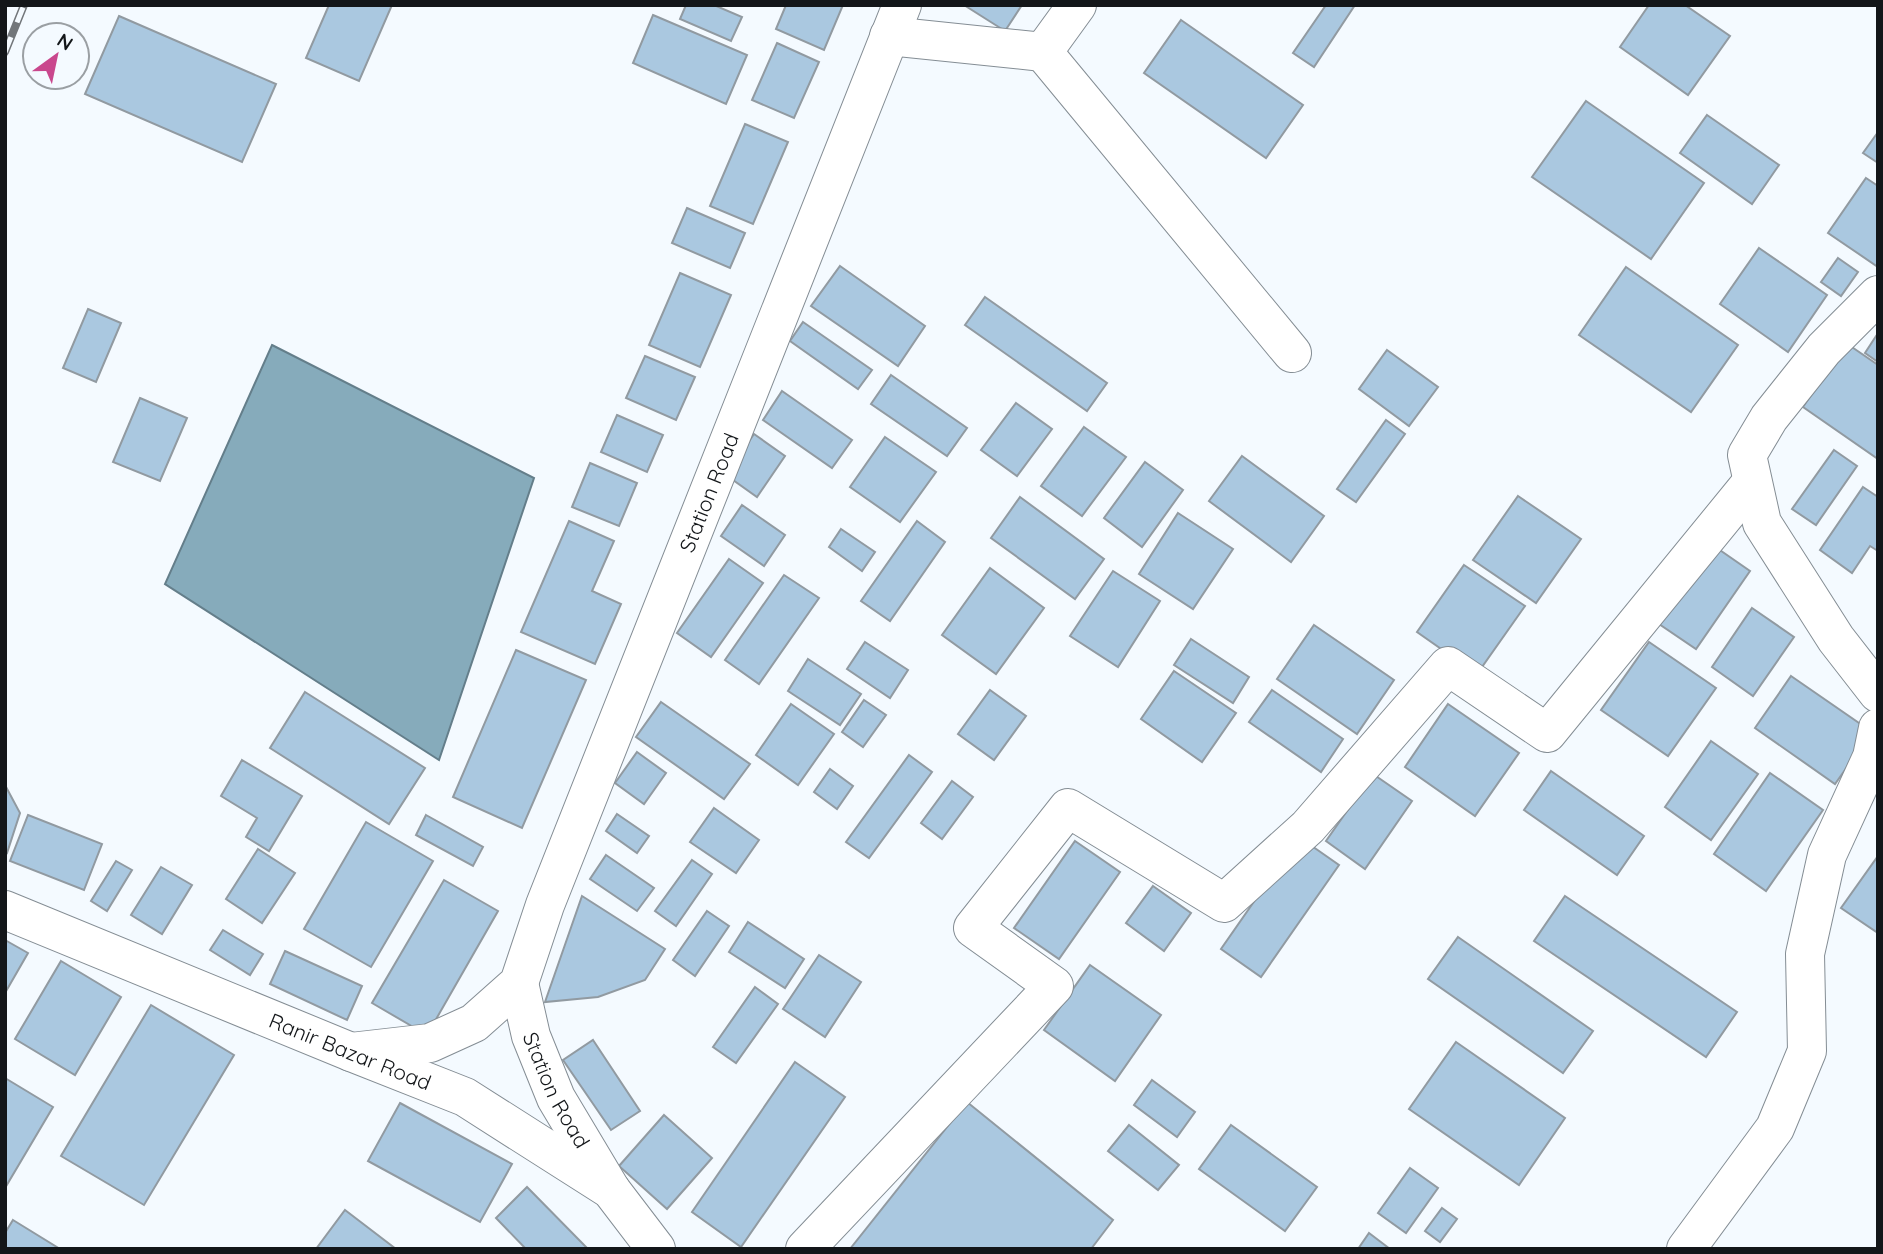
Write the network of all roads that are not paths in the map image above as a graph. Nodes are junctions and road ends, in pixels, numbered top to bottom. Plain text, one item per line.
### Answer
1 (1077, 5) edge
2 (896, 21) edge
3 (1044, 52) junction
4 (1878, 295) edge
5 (1292, 353) dead end
6 (1752, 482) junction
7 (1878, 693) edge
8 (1878, 728) edge
9 (5, 911) edge
10 (519, 983) junction
11 (351, 1052) junction
12 (611, 1190) junction
13 (656, 1249) edge
14 (805, 1249) edge
15 (1686, 1249) edge

1 - 3 street
2 - 3 street
2 - 10 street, Station Road
3 - 5 street
4 - 6 street
6 - 7 street
6 - 14 street
8 - 15 street
9 - 11 street, Ranir Bazar Road
10 - 11 street, Station Road
10 - 12 street, Station Road
11 - 12 street, Ranir Bazar Road
12 - 13 street, Ranir Bazar Road

